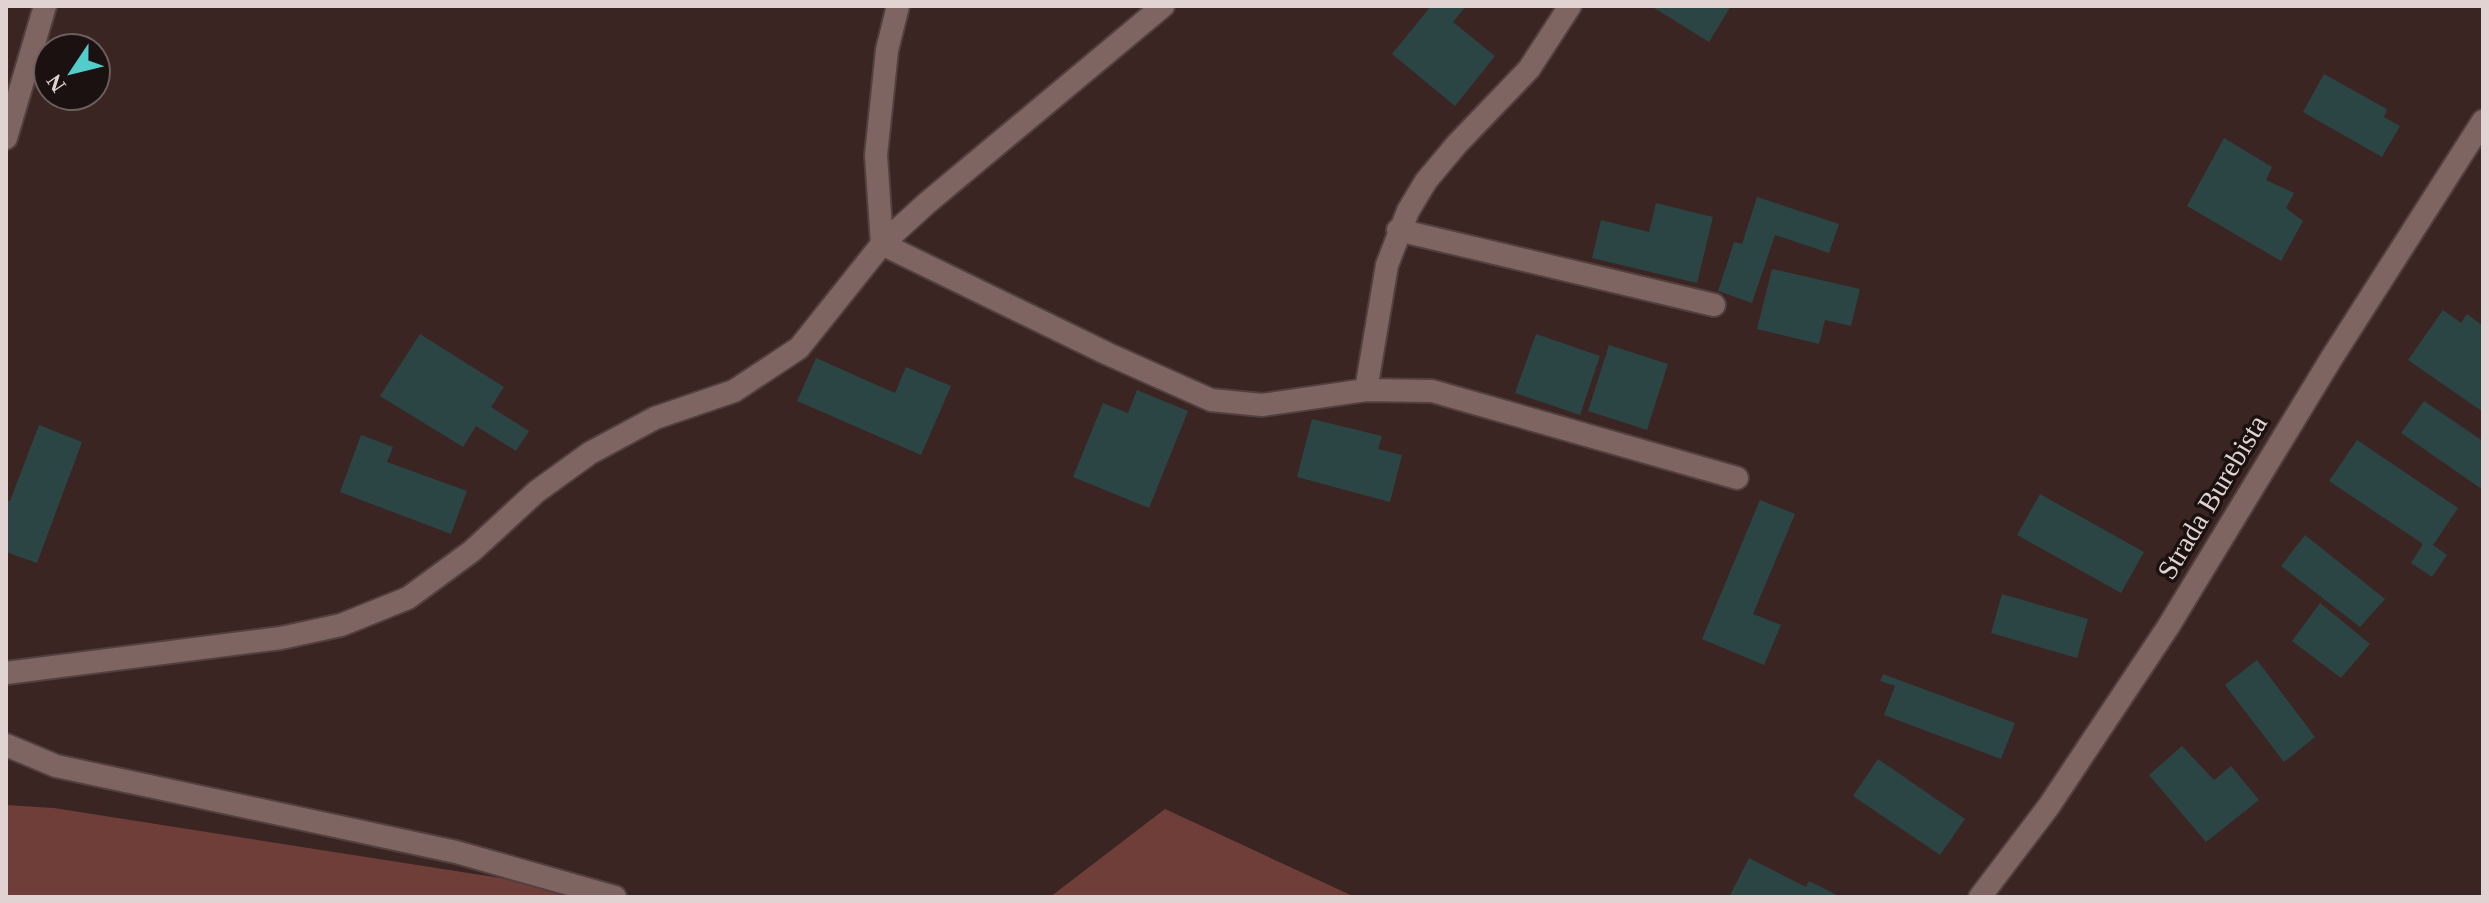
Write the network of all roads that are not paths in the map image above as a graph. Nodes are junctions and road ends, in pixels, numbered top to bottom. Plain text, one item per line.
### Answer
1 (45, 6) edge
2 (898, 6) edge
3 (1163, 6) edge
4 (1570, 6) edge
5 (2483, 121) edge
6 (6, 138) edge
7 (1398, 230) junction
8 (882, 244) junction
9 (1714, 305) dead end
10 (1366, 390) junction
11 (1737, 478) dead end
12 (6, 673) edge
13 (6, 745) edge
14 (615, 897) edge
15 (1980, 897) edge

1 - 6 street
2 - 8 street
3 - 8 street
4 - 7 street
5 - 15 street, Strada Burebista
7 - 9 street
7 - 10 street
8 - 10 street
8 - 12 street
10 - 11 street
13 - 14 street

